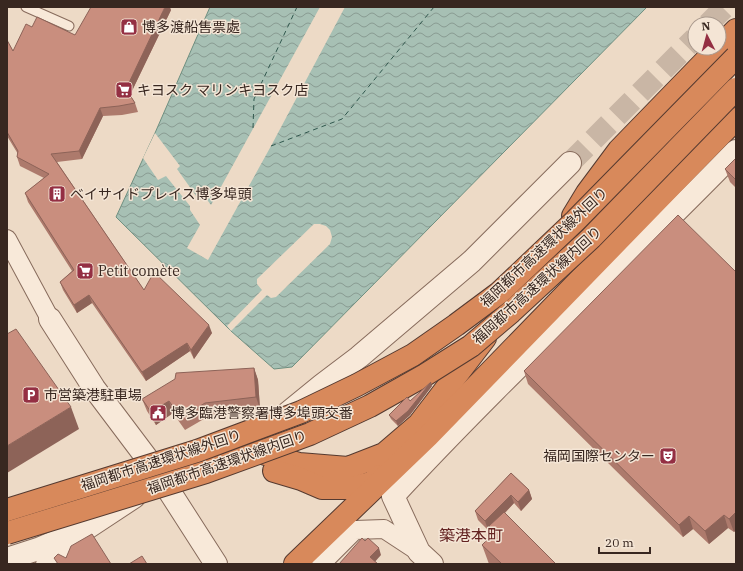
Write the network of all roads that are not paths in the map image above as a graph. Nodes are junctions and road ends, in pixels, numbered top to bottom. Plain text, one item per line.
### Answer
1 (26, 7) edge
2 (70, 26) dead end
3 (736, 30) edge
4 (727, 40) edge
5 (711, 56) edge
6 (736, 57) edge
7 (736, 89) edge
8 (736, 119) edge
9 (736, 151) edge
10 (570, 163) tunnel mouth
11 (7, 239) edge
12 (7, 264) edge
13 (50, 319) junction
14 (428, 436) junction
15 (158, 474) junction
16 (7, 510) edge
17 (7, 515) edge
18 (7, 533) edge
19 (42, 556) edge
20 (425, 558) edge
21 (7, 559) edge
22 (216, 564) edge
23 (295, 564) edge
24 (321, 564) edge

1 - 2 lane
3 - 4 highway
5 - 15 highway, bridge
6 - 16 highway, 福岡都市高速環状線外回り, bridge
7 - 18 highway, 福岡都市高速環状線内回り, bridge
8 - 14 highway
9 - 20 street
10 - 15 street
11 - 13 street
12 - 13 street
13 - 15 street
14 - 15 highway, bridge
14 - 23 highway
15 - 17 street
15 - 19 street
15 - 22 street
19 - 21 street
20 - 24 street

